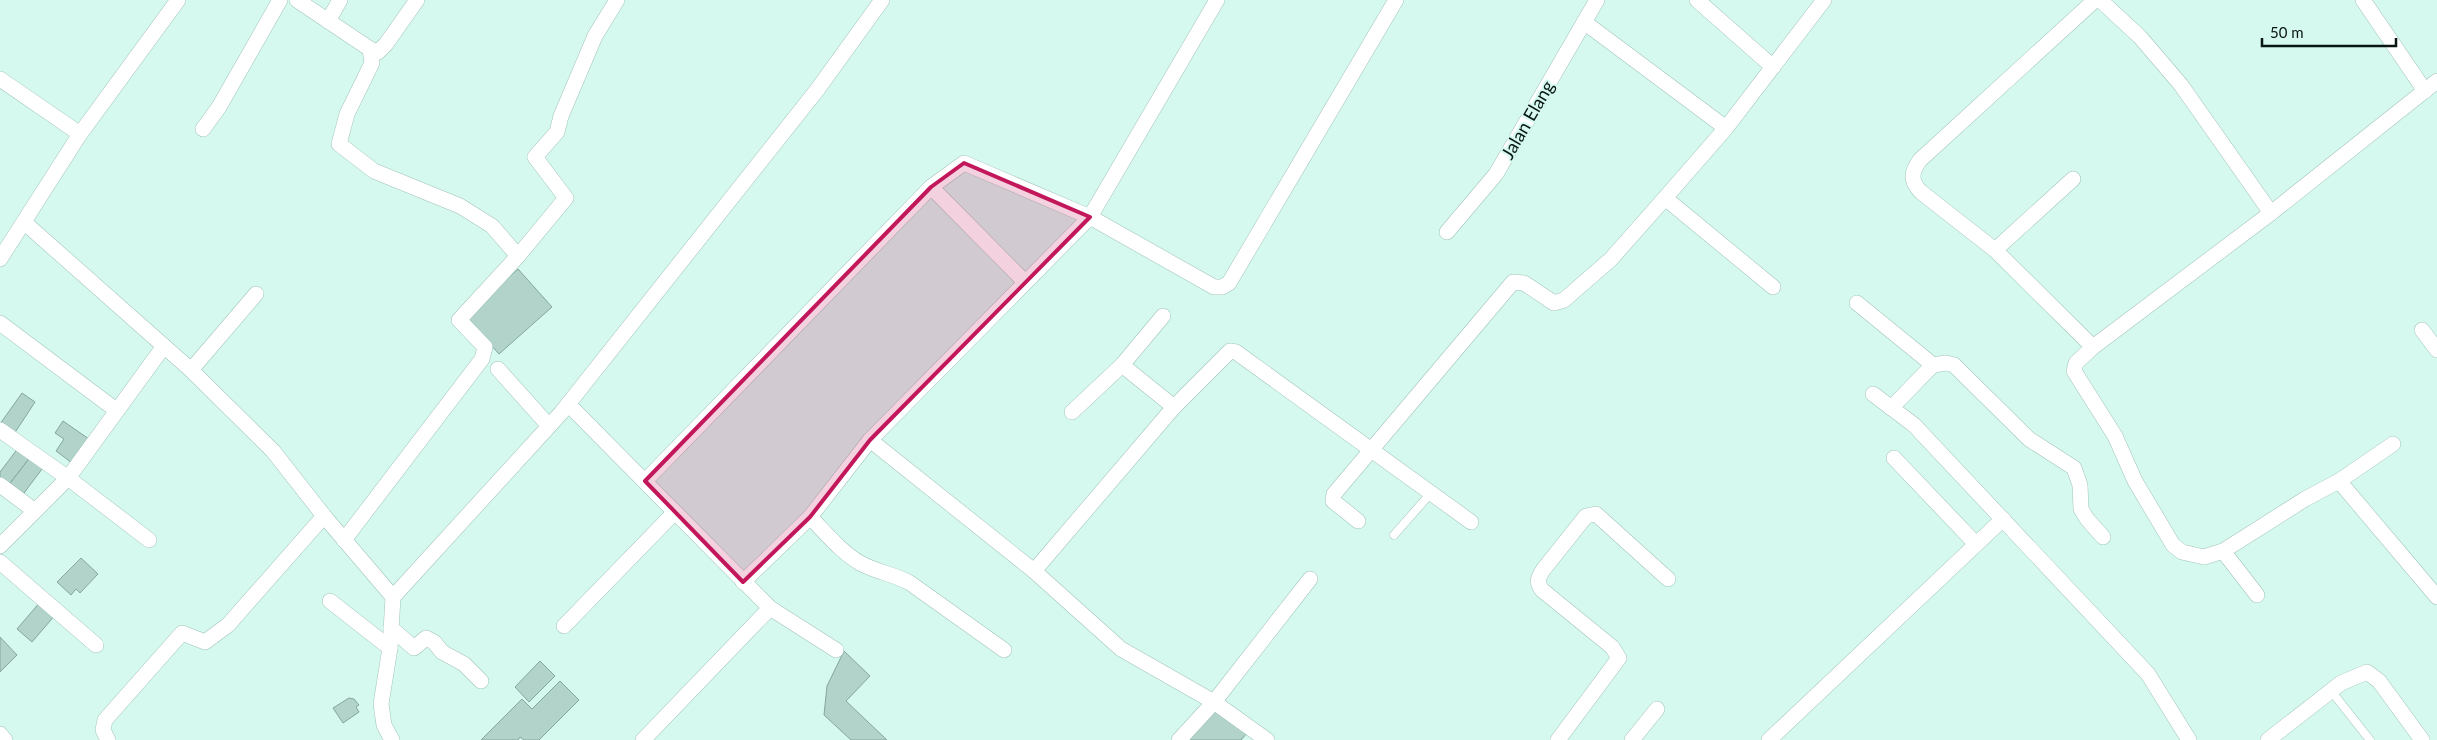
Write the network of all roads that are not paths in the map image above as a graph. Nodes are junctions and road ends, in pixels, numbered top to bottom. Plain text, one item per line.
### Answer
1 (178, 0) edge
2 (280, 0) edge
3 (297, 0) edge
4 (340, 0) edge
5 (417, 0) edge
6 (617, 0) edge
7 (882, 0) edge
8 (1218, 0) edge
9 (1396, 0) edge
10 (1598, 0) edge
11 (1697, 0) edge
12 (1824, 0) edge
13 (2094, 0) edge
14 (2100, 0) edge
15 (2363, 0) edge
16 (328, 21) junction
17 (1584, 22) junction
18 (370, 49) junction
19 (1773, 67) junction
20 (0, 79) edge
21 (2437, 81) edge
22 (2425, 91) junction
23 (1726, 128) junction
24 (203, 129) dead end
25 (80, 134) junction
26 (2073, 179) dead end
27 (931, 187) junction
28 (1665, 198) junction
29 (2271, 213) junction
30 (1090, 217) junction
31 (25, 223) junction
32 (1447, 232) dead end
33 (2, 249) edge
34 (1996, 250) junction
35 (518, 256) junction
36 (1025, 282) junction
37 (1773, 286) dead end
38 (256, 294) dead end
39 (1857, 303) dead end
40 (1163, 316) dead end
41 (0, 322) edge
42 (2422, 330) dead end
43 (164, 346) junction
44 (2093, 347) junction
45 (2437, 350) edge
46 (1122, 364) junction
47 (1933, 365) junction
48 (498, 369) dead end
49 (191, 370) junction
50 (1873, 394) dead end
51 (568, 404) junction
52 (1174, 407) junction
53 (1891, 408) junction
54 (116, 410) junction
55 (1072, 412) dead end
56 (549, 426) junction
57 (0, 430) edge
58 (870, 440) junction
59 (2393, 444) dead end
60 (1370, 450) junction
61 (1894, 458) dead end
62 (68, 478) junction
63 (644, 481) junction
64 (2339, 481) junction
65 (0, 485) edge
66 (1431, 494) junction
67 (35, 511) junction
68 (674, 513) junction
69 (324, 516) junction
70 (810, 517) junction
71 (2003, 519) junction
72 (1358, 521) dead end
73 (1470, 522) dead end
74 (1394, 535) dead end
75 (2103, 537) dead end
76 (149, 540) dead end
77 (344, 540) junction
78 (1976, 544) junction
79 (0, 546) edge
80 (2223, 551) junction
81 (0, 562) edge
82 (1034, 571) junction
83 (1310, 579) dead end
84 (1668, 579) dead end
85 (743, 582) junction
86 (2257, 595) dead end
87 (393, 597) junction
88 (2437, 597) edge
89 (330, 601) dead end
90 (770, 608) junction
91 (564, 626) dead end
92 (391, 628) junction
93 (96, 646) dead end
94 (390, 648) junction
95 (836, 650) dead end
96 (1004, 650) dead end
97 (481, 680) dead end
98 (2332, 692) junction
99 (1214, 702) junction
100 (1657, 709) dead end
101 (0, 734) edge
102 (5, 740) edge
103 (108, 740) edge
104 (392, 740) edge
105 (643, 740) edge
106 (1179, 740) edge
107 (1267, 740) edge
108 (1558, 740) edge
109 (1632, 740) edge
110 (1769, 740) edge
111 (2189, 740) edge
112 (2270, 740) edge
113 (2370, 740) edge
114 (2422, 740) edge

1 - 25 street
2 - 24 street
3 - 16 street
4 - 16 street
5 - 18 street
6 - 35 street
7 - 51 street
8 - 30 street
9 - 30 street
10 - 17 street, Jalan Elang
11 - 19 street
12 - 19 street
13 - 34 street
14 - 29 street
15 - 22 street
16 - 18 street
17 - 23 street
17 - 32 street, Jalan Elang
18 - 35 street
19 - 23 street
20 - 25 street
21 - 22 street
22 - 29 street
23 - 28 street
25 - 31 street
26 - 34 street
27 - 30 street
27 - 36 street
27 - 63 street
28 - 37 street
28 - 60 street
29 - 44 street
30 - 36 street
31 - 33 street
31 - 43 street
34 - 44 street
35 - 77 street
36 - 58 street
38 - 49 street
39 - 47 street
40 - 46 street
41 - 54 street
42 - 45 street
43 - 49 street
43 - 54 street
44 - 80 street
46 - 52 street
46 - 55 street
47 - 53 street
47 - 75 street
48 - 56 street
49 - 69 street
50 - 53 street
51 - 56 street
51 - 63 street
52 - 60 street
52 - 82 street
53 - 71 street
54 - 62 street
56 - 87 street
57 - 62 street
58 - 70 street
58 - 82 street
59 - 64 street
60 - 66 street
60 - 72 street
61 - 78 street
62 - 67 street
62 - 76 street
63 - 68 street
64 - 80 street
64 - 88 street
65 - 67 street
66 - 73 street
66 - 74 lane
67 - 79 street
68 - 85 street
68 - 91 street
69 - 77 street
69 - 103 street
70 - 85 street
70 - 96 street
71 - 78 street
71 - 111 street
77 - 87 street
78 - 110 street
80 - 86 street
81 - 93 street
82 - 99 street
83 - 99 street
84 - 108 street
85 - 90 street
87 - 92 street
89 - 94 street
90 - 95 street
90 - 105 street
92 - 94 street
92 - 97 street
94 - 104 street
98 - 112 street
98 - 113 lane
98 - 114 street
99 - 106 street
99 - 107 street
100 - 109 street
101 - 102 street

